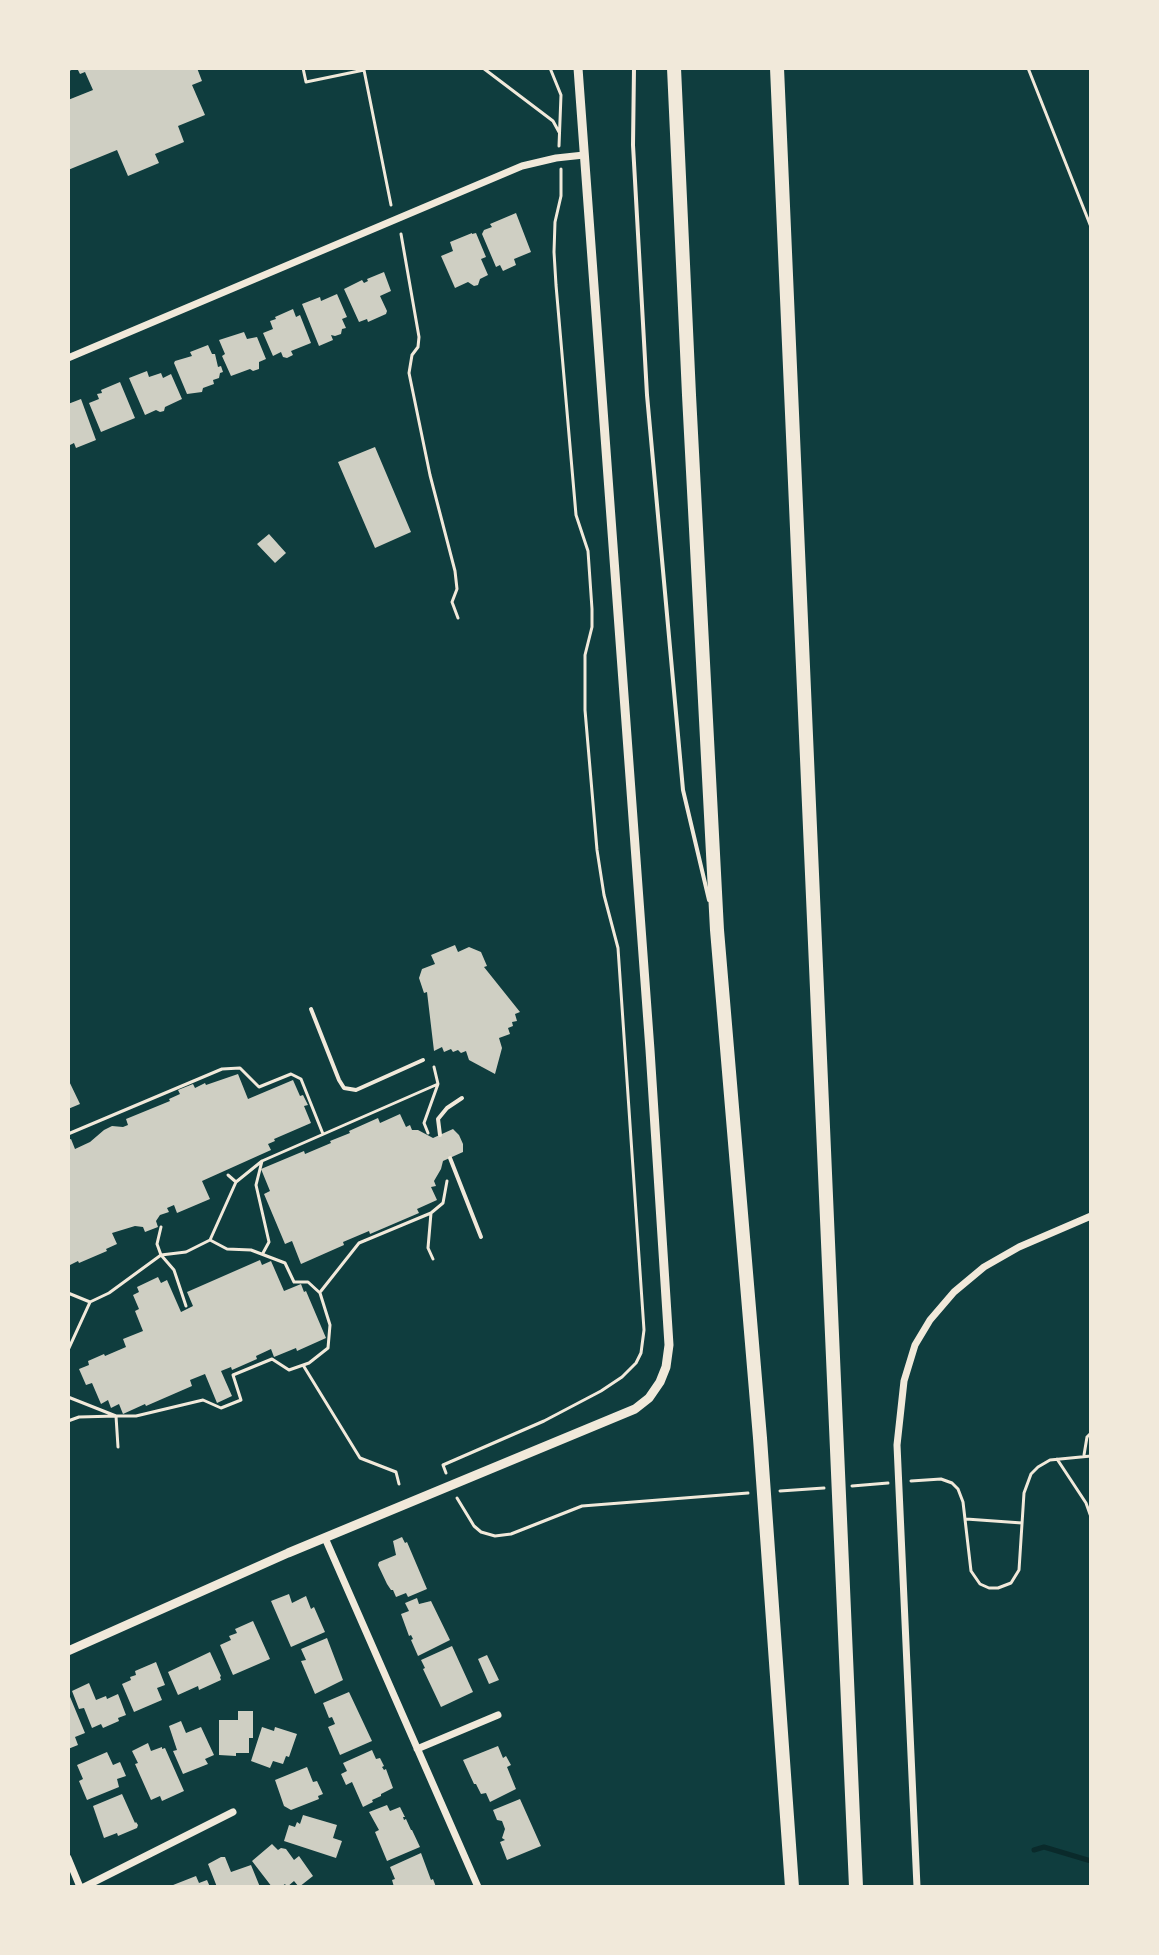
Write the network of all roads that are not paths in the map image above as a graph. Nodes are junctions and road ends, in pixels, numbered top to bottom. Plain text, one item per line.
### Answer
1 (578, 68) edge
2 (634, 68) edge
3 (674, 68) edge
4 (777, 68) edge
5 (584, 155) junction
6 (68, 358) edge
7 (717, 930) junction
8 (311, 1009) dead end
9 (423, 1060) dead end
10 (462, 1098) dead end
11 (440, 1135) dead end
12 (450, 1158) dead end
13 (1091, 1216) edge
14 (481, 1237) dead end
15 (325, 1538) junction
16 (68, 1651) edge
17 (498, 1715) dead end
18 (417, 1749) junction
19 (233, 1812) dead end
20 (68, 1858) edge
21 (82, 1887) edge
22 (478, 1887) edge
23 (792, 1887) edge
24 (856, 1887) edge
25 (917, 1887) edge

1 - 5 street
2 - 7 lane
3 - 7 highway
4 - 24 highway
5 - 6 street
5 - 15 street
7 - 23 highway
8 - 9 lane
10 - 11 lane
12 - 14 lane
13 - 25 street
15 - 16 street
15 - 18 street
17 - 18 street
18 - 22 street
19 - 21 street
20 - 21 street

